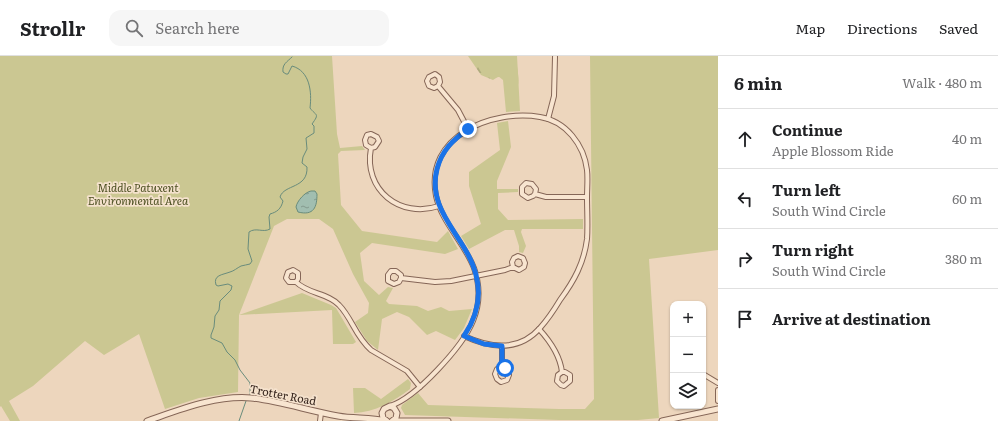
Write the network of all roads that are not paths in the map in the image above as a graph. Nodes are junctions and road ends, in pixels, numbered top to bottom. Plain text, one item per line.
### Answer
1 (555, 56) edge
2 (438, 86) dead end
3 (548, 119) junction
4 (468, 129) junction
5 (371, 148) dead end
6 (535, 194) dead end
7 (587, 197) junction
8 (439, 206) junction
9 (513, 267) dead end
10 (476, 275) junction
11 (401, 278) dead end
12 (296, 282) dead end
13 (539, 329) junction
14 (464, 336) junction
15 (502, 346) junction
16 (502, 367) dead end
17 (562, 372) dead end
18 (706, 376) edge
19 (718, 383) edge
20 (420, 387) junction
21 (718, 390) edge
22 (402, 401) junction
23 (718, 401) edge
24 (390, 406) junction
25 (718, 409) edge
26 (383, 411) junction
27 (397, 412) junction
28 (321, 413) junction
29 (159, 419) edge
30 (371, 419) junction
31 (407, 420) edge
32 (147, 421) edge
33 (320, 421) edge
34 (387, 421) edge
35 (392, 421) edge
36 (395, 421) edge
37 (448, 421) edge
38 (662, 421) edge

1 - 3 street
2 - 4 street
3 - 4 street
3 - 7 street
4 - 8 street
5 - 8 street
6 - 7 street
7 - 13 street
8 - 10 street
9 - 10 street
10 - 11 street
10 - 14 street
12 - 20 street
13 - 15 street
13 - 17 street
14 - 15 street
14 - 20 street
15 - 16 street
18 - 19 street
20 - 22 street
21 - 23 street
22 - 24 street
22 - 27 street
24 - 26 street
24 - 27 street
25 - 38 street
26 - 30 street
26 - 34 street
27 - 31 street
27 - 35 street
28 - 29 street, Trotter Road
28 - 30 street, Trotter Road
28 - 33 street
29 - 32 street, Trotter Road
30 - 34 street, Trotter Road
31 - 36 street
31 - 37 street

